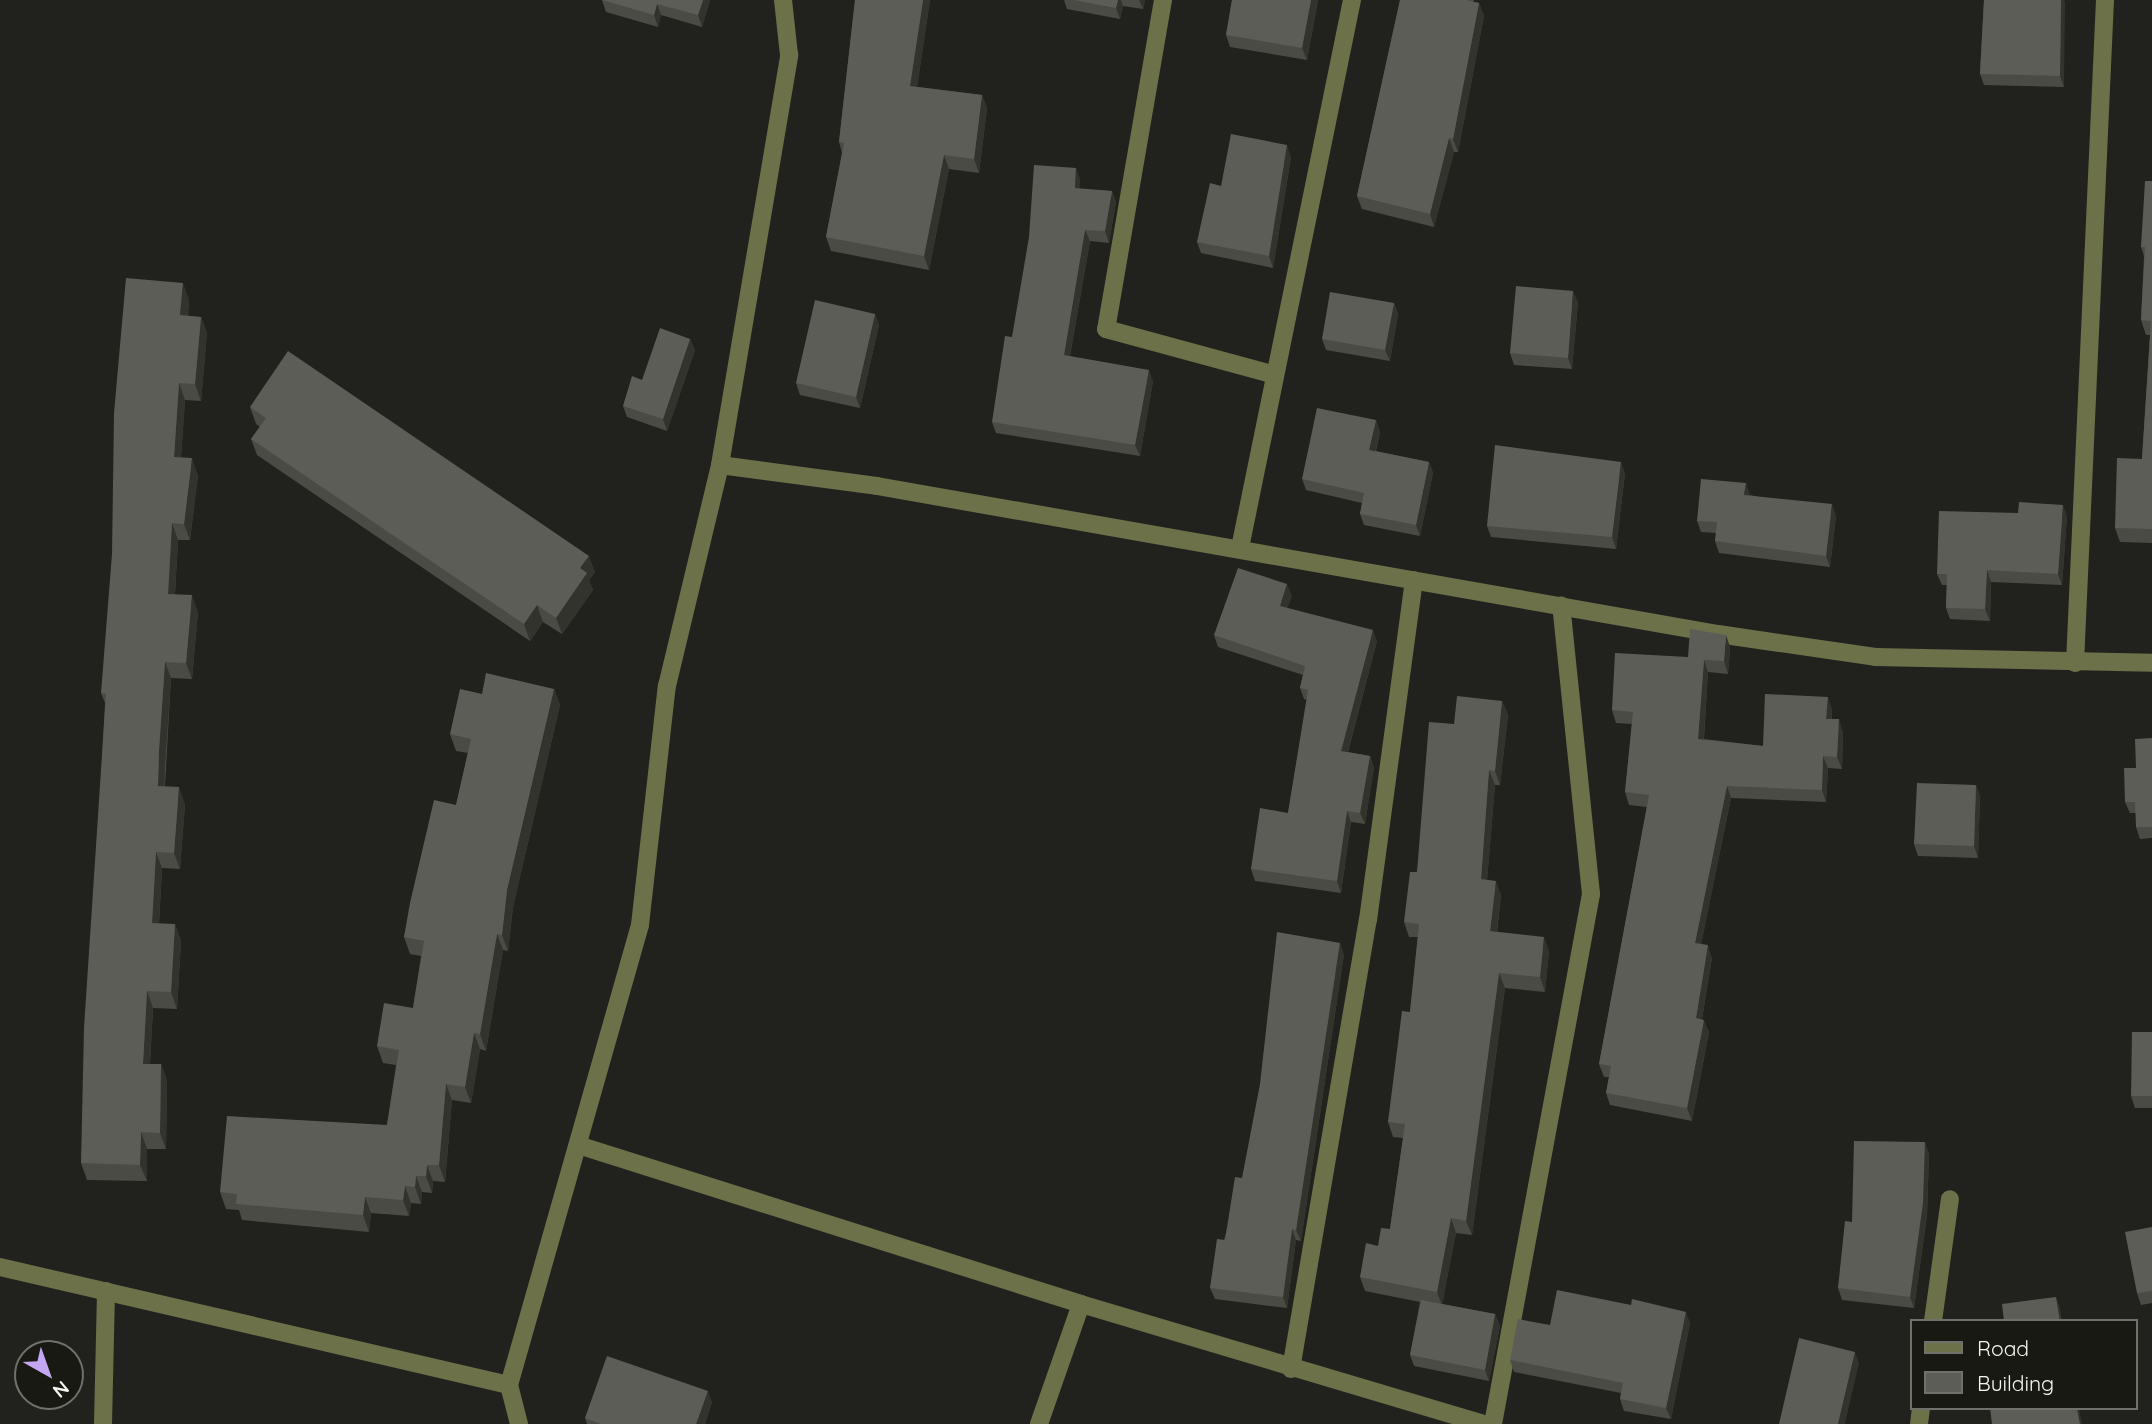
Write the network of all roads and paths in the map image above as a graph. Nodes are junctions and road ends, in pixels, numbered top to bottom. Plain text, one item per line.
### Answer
1 (783, 0) edge
2 (1163, 0) edge
3 (1352, 0) edge
4 (2105, 0) edge
5 (1275, 375) junction
6 (720, 465) junction
7 (1240, 548) junction
8 (1415, 580) junction
9 (1561, 606) junction
10 (2075, 663) junction
11 (2152, 663) edge
12 (578, 1145) junction
13 (1950, 1199) dead end
14 (0, 1267) edge
15 (106, 1291) junction
16 (1081, 1304) junction
17 (1933, 1319) edge
18 (1291, 1369) junction
19 (509, 1385) junction
20 (103, 1424) edge
21 (519, 1424) edge
22 (1039, 1424) edge
23 (1483, 1424) edge
24 (1493, 1424) edge

1 - 6 street
2 - 5 street
3 - 5 street
4 - 10 street
5 - 7 street
6 - 7 street
6 - 12 street
7 - 8 street
8 - 9 street
8 - 18 street
9 - 10 street
9 - 24 street
10 - 11 street
12 - 16 street
12 - 19 street
13 - 17 street
14 - 15 street
15 - 19 street
15 - 20 street
16 - 18 street
16 - 22 street
18 - 23 street
19 - 21 street

